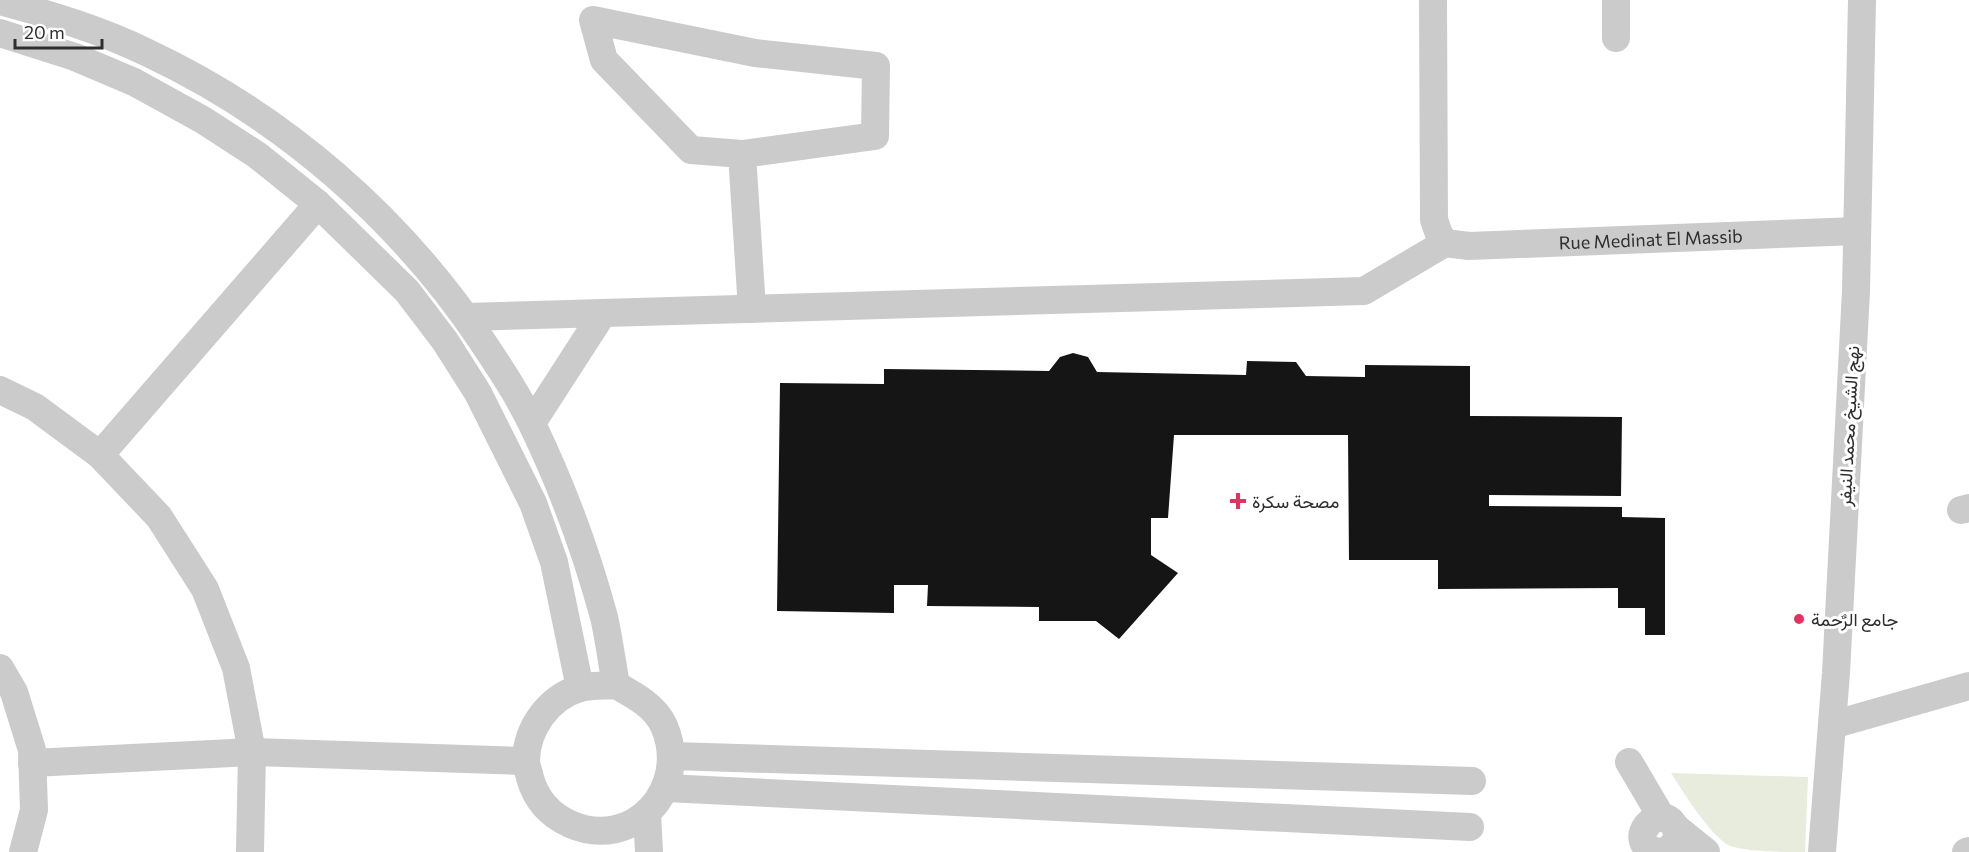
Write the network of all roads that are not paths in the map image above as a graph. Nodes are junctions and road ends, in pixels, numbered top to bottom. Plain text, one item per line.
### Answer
1 (1433, 0) edge
2 (1616, 0) edge
3 (1862, 0) edge
4 (0, 2) edge
5 (0, 33) edge
6 (1616, 38) dead end
7 (742, 154) junction
8 (318, 204) junction
9 (1857, 231) junction
10 (1445, 243) junction
11 (752, 309) junction
12 (603, 313) junction
13 (466, 317) junction
14 (0, 390) edge
15 (532, 423) junction
16 (100, 454) junction
17 (0, 668) edge
18 (616, 685) junction
19 (1969, 686) edge
20 (580, 688) junction
21 (1832, 725) junction
22 (252, 752) junction
23 (672, 756) junction
24 (526, 762) junction
25 (1629, 762) dead end
26 (32, 763) junction
27 (1472, 781) dead end
28 (666, 788) junction
29 (647, 814) junction
30 (1668, 822) junction
31 (1470, 827) dead end
32 (619, 841) edge
33 (23, 852) edge
34 (250, 852) edge
35 (649, 852) edge
36 (1660, 852) edge
37 (1706, 852) edge
38 (1822, 852) edge

1 - 10 street
2 - 6 street
3 - 9 street, نهج الشيخ محمد النيفر
4 - 13 street
5 - 8 street
7 - 7 street
7 - 11 street
8 - 16 street
8 - 20 street
9 - 10 street, Rue Medinat El Massib
9 - 21 street, نهج الشيخ محمد النيفر
10 - 11 street
11 - 12 street
12 - 13 street
12 - 15 street
13 - 15 street
14 - 16 street
15 - 18 street
16 - 22 street
17 - 26 street
18 - 20 street
18 - 23 street
19 - 21 street
20 - 24 street
21 - 38 street, نهج الشيخ محمد النيفر
22 - 24 street
22 - 26 street
22 - 34 street
23 - 27 street
23 - 28 street
24 - 32 street
25 - 30 street
26 - 33 street
28 - 29 street
28 - 31 street
29 - 32 street
29 - 35 street
30 - 36 street
30 - 37 street

